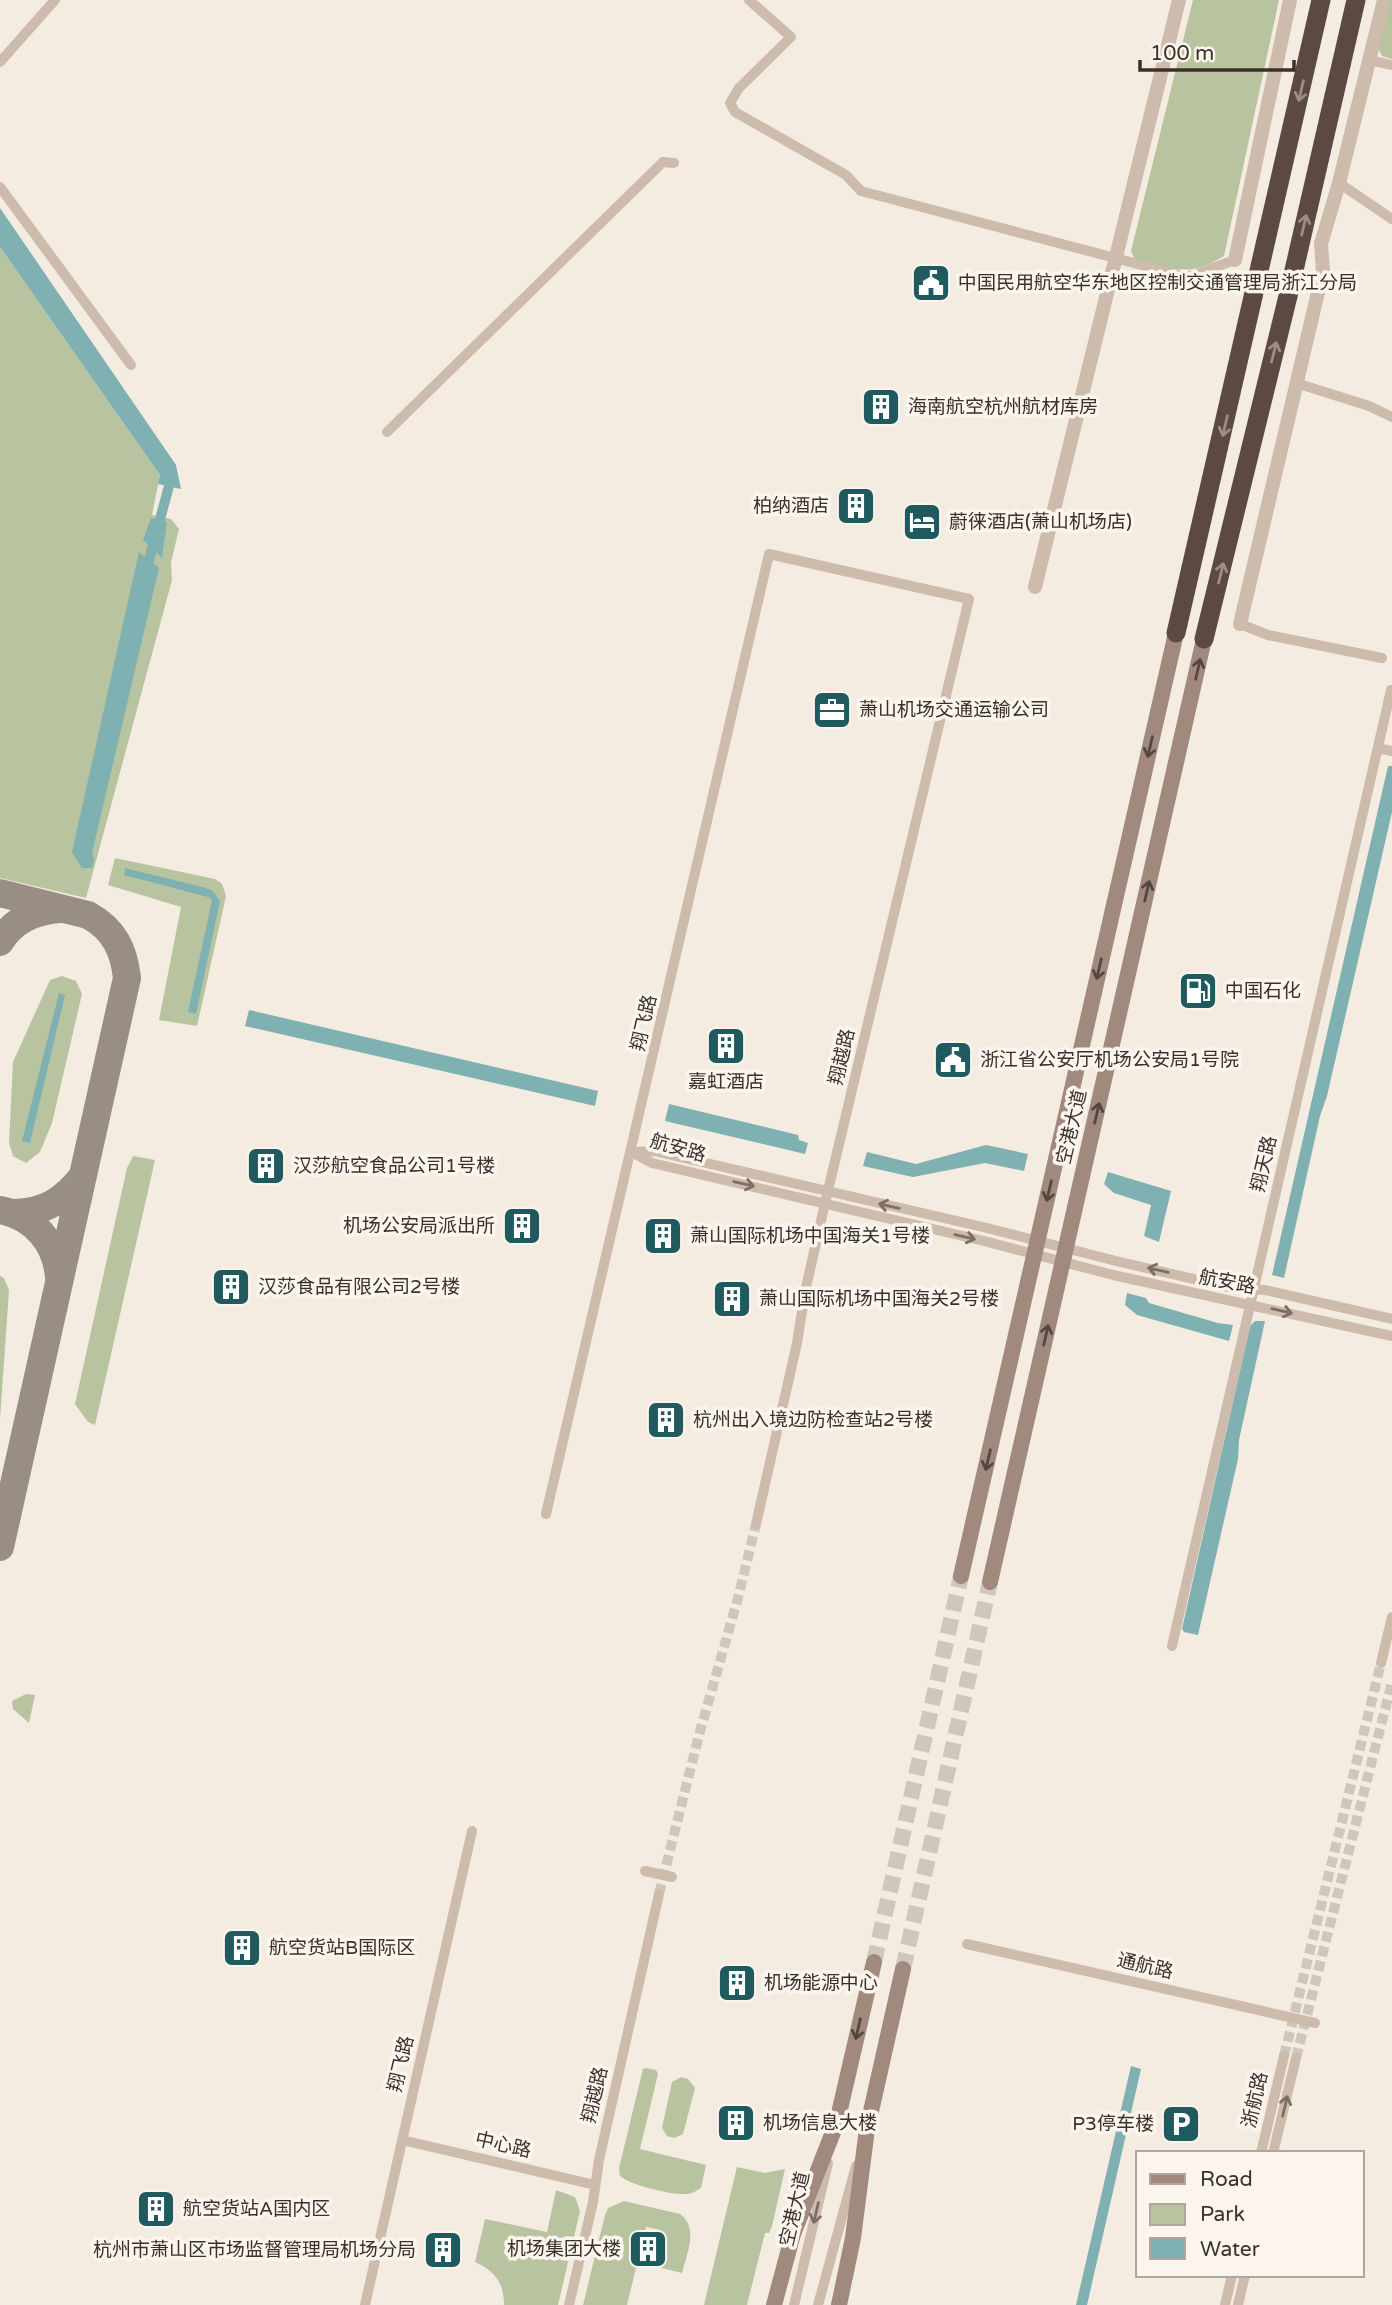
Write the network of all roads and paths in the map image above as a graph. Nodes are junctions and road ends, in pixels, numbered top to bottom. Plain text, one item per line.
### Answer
1 (55, 0) edge
2 (748, 0) edge
3 (1179, 0) edge
4 (1290, 0) edge
5 (1321, 0) edge
6 (1356, 0) edge
7 (1384, 0) edge
8 (1369, 60) junction
9 (0, 62) edge
10 (1392, 65) edge
11 (674, 163) dead end
12 (1339, 183) junction
13 (0, 187) edge
14 (1392, 219) edge
15 (1116, 258) junction
16 (1235, 260) joint
17 (131, 365) dead end
18 (1296, 383) junction
19 (1392, 417) edge
20 (387, 432) dead end
21 (1035, 587) dead end
22 (969, 599) joint
23 (1240, 624) joint
24 (1176, 633) joint
25 (1205, 639) joint
26 (1382, 658) dead end
27 (1391, 691) edge
28 (1378, 748) junction
29 (1392, 751) edge
30 (632, 1152) junction
31 (828, 1191) junction
32 (825, 1203) junction
33 (1036, 1248) junction
34 (1065, 1255) junction
35 (1254, 1289) junction
36 (1250, 1305) junction
37 (1392, 1319) edge
38 (1392, 1336) edge
39 (546, 1514) dead end
40 (756, 1524) tunnel mouth
41 (961, 1576) tunnel mouth
42 (990, 1583) tunnel mouth
43 (1392, 1617) edge
44 (1172, 1646) dead end
45 (1381, 1663) tunnel mouth
46 (472, 1831) dead end
47 (645, 1871) dead end
48 (672, 1877) dead end
49 (659, 1894) tunnel mouth
50 (967, 1944) dead end
51 (873, 1962) tunnel mouth
52 (903, 1969) tunnel mouth
53 (1315, 2022) dead end
54 (1284, 2056) tunnel mouth
55 (1296, 2058) tunnel mouth
56 (837, 2122) junction
57 (867, 2129) junction
58 (402, 2140) junction
59 (1261, 2151) edge
60 (1273, 2151) edge
61 (595, 2185) junction
62 (1232, 2277) edge
63 (1245, 2277) edge
64 (365, 2305) edge
65 (569, 2305) edge
66 (774, 2305) edge
67 (794, 2305) edge
68 (818, 2305) edge
69 (839, 2305) edge
70 (1225, 2305) edge
71 (1238, 2305) edge

1 - 9 street
2 - 15 street
3 - 15 street
4 - 16 street
5 -> 24 highway
25 -> 6 highway
7 - 8 street
8 - 10 street
8 - 12 street
11 - 20 street
12 - 14 street
12 - 18 street
13 - 17 street
15 - 16 street
15 - 21 street
18 - 19 street
18 - 23 street
22 - 30 street, 翔飞路
22 - 31 street, 翔越路
23 - 26 street
24 -> 33 main road, 空港大道
34 -> 25 main road, 空港大道
27 - 28 street, 翔天路
28 - 29 street
28 - 35 street, 翔天路
30 - 31 street, 航安路
30 -> 32 street, 航安路
30 - 39 street, 翔飞路
31 - 32 street, 翔越路
33 -> 31 street, 航安路
32 -> 33 street, 航安路
32 - 40 street, 翔越路
33 - 34 street, 航安路
33 -> 41 main road, 空港大道
35 -> 34 street, 航安路
34 - 36 street, 航安路
42 -> 34 main road, 空港大道
35 - 36 street, 翔天路
35 - 37 street, 航安路
36 -> 38 street, 航安路
36 - 44 street, 翔天路
43 - 45 street
46 - 58 street, 翔飞路
47 - 48 street
49 - 61 street, 翔越路
50 - 53 street, 通航路
51 -> 56 main road, 空港大道
52 - 57 main road
54 - 59 street, 浙航路
60 -> 55 street, 浙航路
56 - 66 main road, 空港大道
56 -> 67 street, 空港大道
57 - 68 street
57 - 69 main road
58 - 61 street, 中心路
58 - 64 street, 翔飞路
61 - 65 street, 翔越路
62 - 70 street
63 - 71 street

